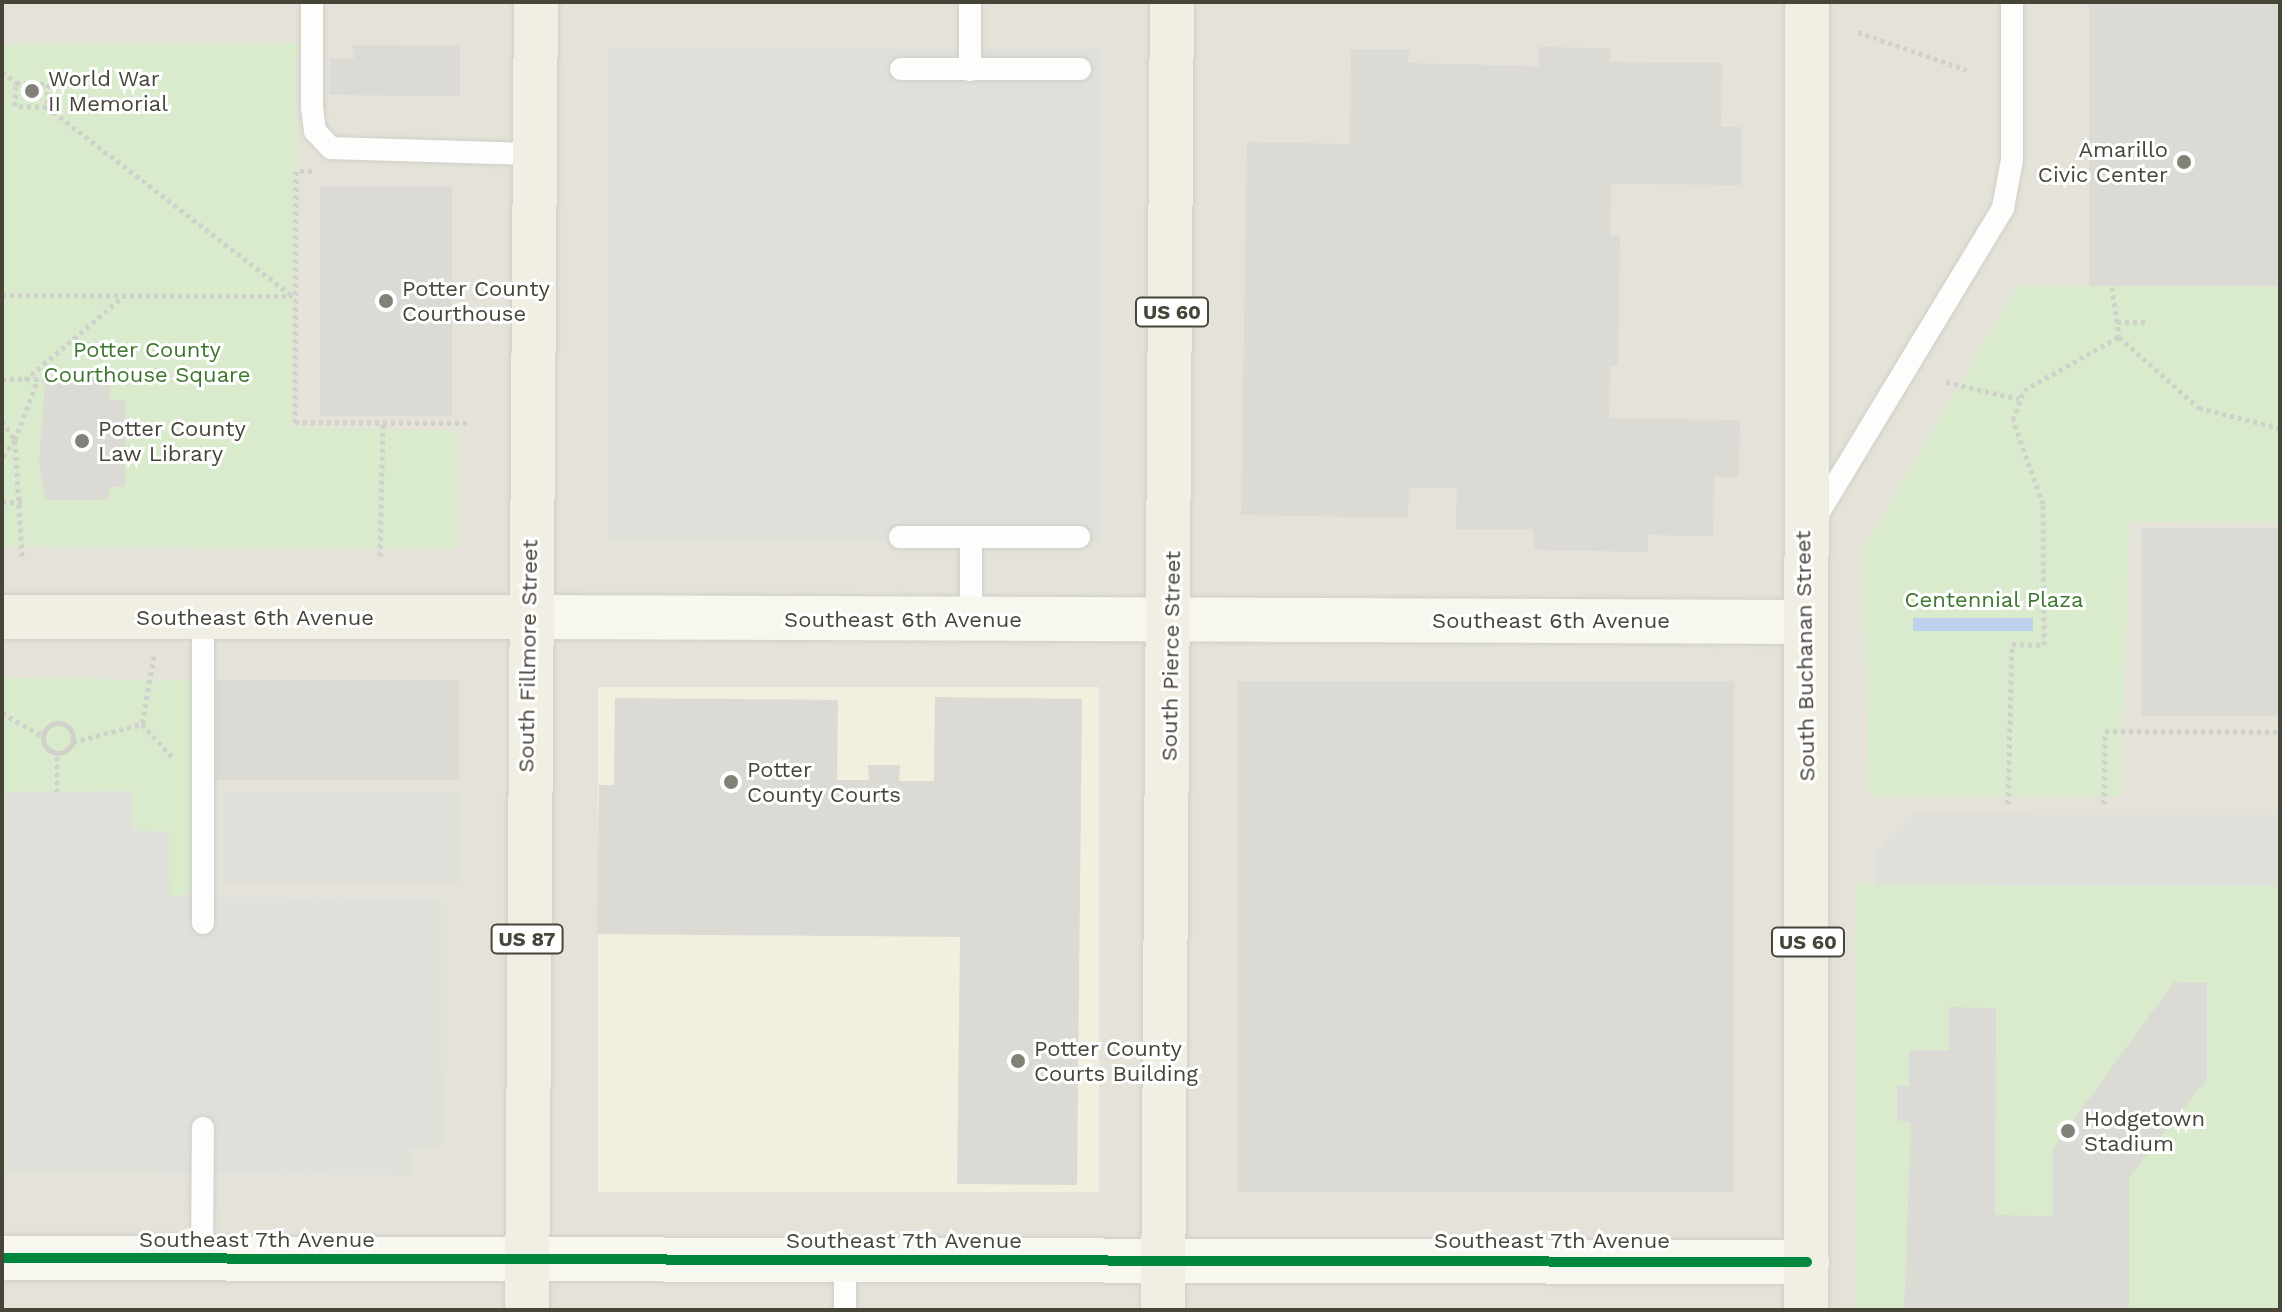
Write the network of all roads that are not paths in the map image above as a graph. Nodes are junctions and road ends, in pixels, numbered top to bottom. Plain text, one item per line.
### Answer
1 (312, 2) edge
2 (536, 2) edge
3 (970, 2) edge
4 (1172, 2) edge
5 (1807, 2) edge
6 (2012, 2) edge
7 (901, 69) dead end
8 (1080, 69) dead end
9 (970, 70) junction
10 (537, 154) junction
11 (1803, 536) junction
12 (900, 537) dead end
13 (971, 537) junction
14 (1079, 537) dead end
15 (2, 617) edge
16 (527, 617) junction
17 (183, 619) junction
18 (971, 621) junction
19 (1172, 621) junction
20 (1804, 622) junction
21 (203, 923) dead end
22 (203, 1128) dead end
23 (2, 1258) edge
24 (202, 1259) junction
25 (1163, 1260) junction
26 (528, 1261) junction
27 (845, 1262) junction
28 (1807, 1262) junction
29 (527, 1310) edge
30 (845, 1310) edge
31 (1163, 1310) edge
32 (1806, 1310) edge

1 - 10 lane
2 - 10 main road, South Fillmore Street / US 87
3 - 9 lane
4 - 19 main road, South Pierce Street / US 60
5 - 11 main road, South Buchanan Street / US 60
6 - 11 lane
7 - 9 lane
8 - 9 lane
10 - 16 main road, South Fillmore Street / US 87
11 - 20 main road, South Buchanan Street / US 60
12 - 13 lane
13 - 14 lane
13 - 18 lane
15 - 17 main road, Southeast 6th Avenue
16 - 17 main road, Southeast 6th Avenue
16 - 18 street, Southeast 6th Avenue
16 - 26 main road, South Fillmore Street / US 87
17 - 21 lane
18 - 19 street, Southeast 6th Avenue
19 - 20 street, Southeast 6th Avenue
19 - 25 main road, South Pierce Street / US 60
20 - 28 main road, South Buchanan Street / US 60
22 - 24 lane
23 - 24 street, Southeast 7th Avenue
24 - 26 street, Southeast 7th Avenue
25 - 27 street, Southeast 7th Avenue
25 - 28 street, Southeast 7th Avenue
25 - 31 main road, South Pierce Street / US 60
26 - 27 street, Southeast 7th Avenue
26 - 29 main road, South Fillmore Street / US 87
27 - 30 lane
28 - 32 main road, South Buchanan Street / US 60

